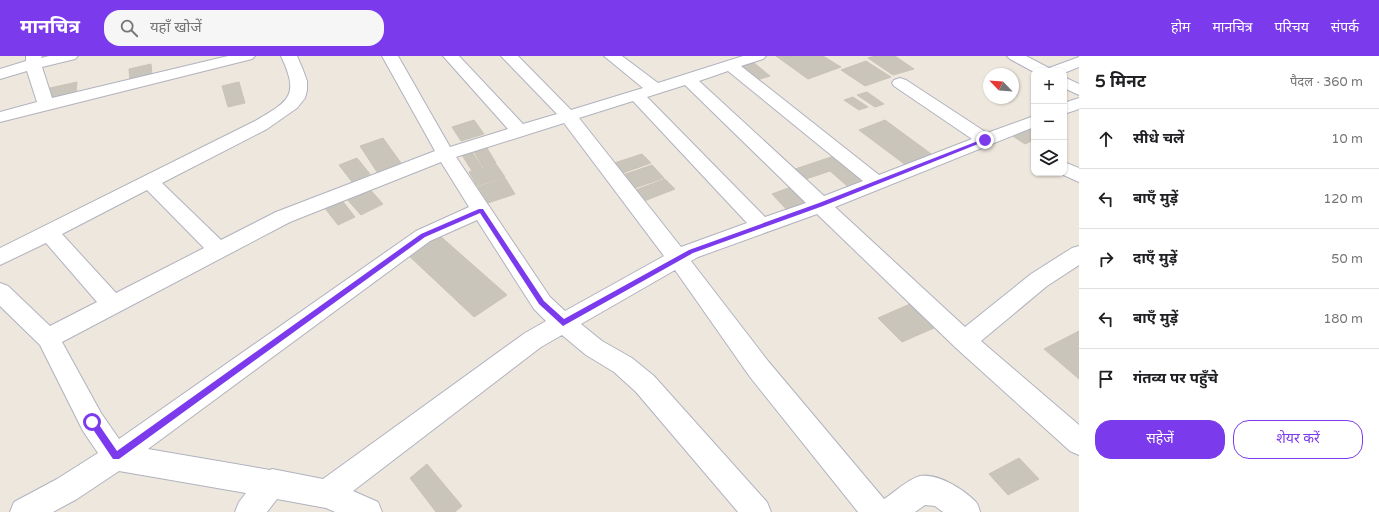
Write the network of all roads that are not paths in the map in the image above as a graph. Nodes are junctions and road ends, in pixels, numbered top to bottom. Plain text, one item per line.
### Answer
1 (70, 56) edge
2 (174, 56) edge
3 (247, 56) edge
4 (289, 56) edge
5 (390, 56) edge
6 (451, 56) edge
7 (509, 56) edge
8 (612, 56) edge
9 (1016, 56) edge
10 (744, 59) edge
11 (33, 60) edge
12 (215, 60) edge
13 (1079, 62) edge
14 (1038, 68) edge
15 (1063, 68) edge
16 (181, 72) junction
17 (0, 74) edge
18 (688, 79) junction
19 (900, 83) dead end
20 (1067, 84) edge
21 (655, 89) junction
22 (1079, 90) edge
23 (636, 96) junction
24 (1079, 103) edge
25 (46, 104) junction
26 (1067, 108) edge
27 (568, 116) junction
28 (0, 117) edge
29 (1031, 122) edge
30 (519, 131) junction
31 (985, 140) junction
32 (445, 154) junction
33 (1067, 170) edge
34 (1079, 176) edge
35 (149, 181) junction
36 (877, 183) junction
37 (821, 205) junction
38 (481, 210) junction
39 (762, 226) junction
40 (48, 232) junction
41 (220, 250) junction
42 (1079, 254) edge
43 (0, 257) edge
44 (678, 258) junction
45 (0, 292) edge
46 (113, 305) junction
47 (563, 323) junction
48 (48, 338) junction
49 (964, 341) junction
50 (1079, 442) edge
51 (116, 457) junction
52 (272, 483) junction
53 (328, 494) junction
54 (24, 512) edge
55 (249, 512) edge
56 (368, 512) edge
57 (756, 512) edge
58 (876, 512) edge
59 (891, 512) edge
60 (966, 512) edge

1 - 11 street
2 - 16 street
3 - 12 street
4 - 35 street
5 - 32 street
6 - 30 street
7 - 27 street
8 - 21 street
9 - 14 street
10 - 18 street
10 - 36 street
11 - 17 street
11 - 25 street
12 - 16 street
13 - 15 street
16 - 25 street
18 - 21 street
18 - 37 street
19 - 31 street
20 - 22 street
21 - 23 street
23 - 27 street
23 - 39 street
24 - 26 street
25 - 28 street
27 - 30 street
27 - 44 street
29 - 31 street
30 - 32 street
31 - 36 street
32 - 38 street
32 - 41 street
33 - 34 street
35 - 40 street
35 - 41 street
36 - 37 street
37 - 39 street
37 - 49 street
38 - 47 street
38 - 51 street
39 - 44 street
40 - 43 street
40 - 46 street
41 - 46 street
42 - 49 street
44 - 47 street
44 - 58 street
45 - 48 street
46 - 48 street
47 - 53 street
47 - 57 street
48 - 51 street
49 - 50 street
51 - 52 street
51 - 54 street
52 - 53 street
52 - 55 street
53 - 56 street
59 - 60 street

